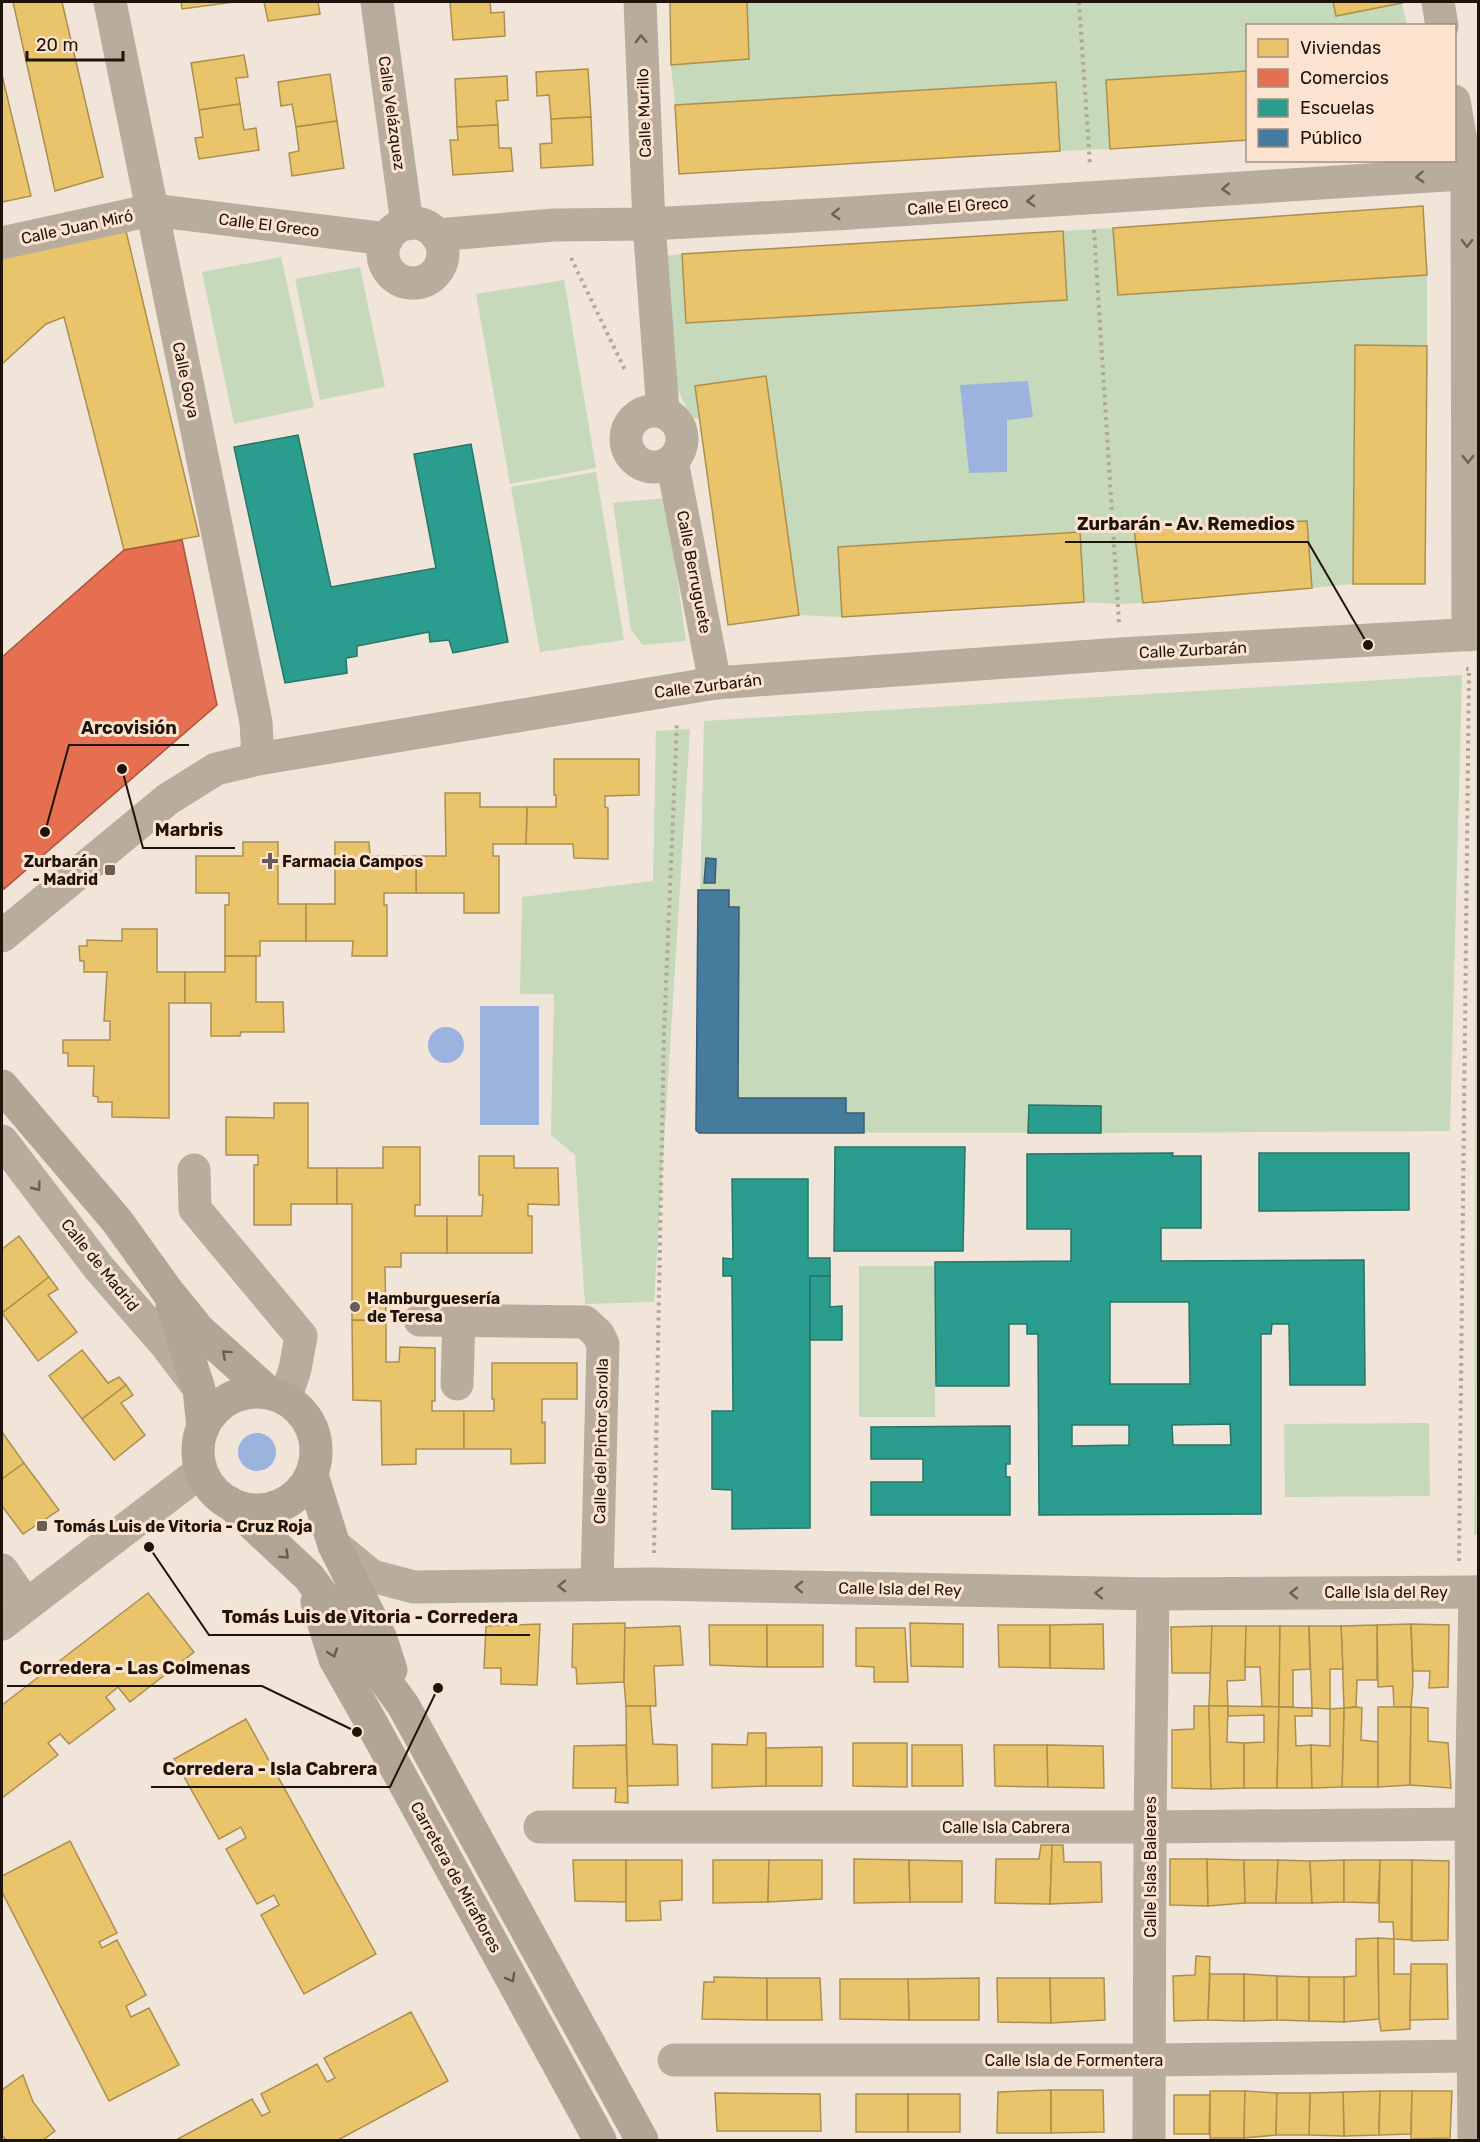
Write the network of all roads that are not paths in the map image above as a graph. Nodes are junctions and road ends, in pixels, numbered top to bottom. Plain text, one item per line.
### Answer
1 (110, 2) edge
2 (377, 2) edge
3 (640, 2) edge
4 (1438, 2) edge
5 (1442, 24) edge
6 (1456, 105) edge
7 (1473, 173) edge
8 (152, 210) junction
9 (649, 224) junction
10 (410, 232) junction
11 (2, 243) edge
12 (654, 412) junction
13 (672, 461) junction
14 (1473, 634) edge
15 (715, 683) junction
16 (258, 759) junction
17 (2, 936) edge
18 (4, 1088) edge
19 (2, 1141) edge
20 (194, 1170) dead end
21 (168, 1292) junction
22 (420, 1320) dead end
23 (459, 1320) junction
24 (457, 1384) dead end
25 (199, 1389) junction
26 (277, 1396) junction
27 (203, 1428) junction
28 (201, 1472) junction
29 (312, 1475) junction
30 (230, 1503) junction
31 (334, 1545) junction
32 (2, 1570) edge
33 (309, 1577) junction
34 (597, 1585) junction
35 (1471, 1592) edge
36 (1153, 1594) junction
37 (14, 1614) edge
38 (403, 1705) junction
39 (1471, 1824) junction
40 (540, 1827) dead end
41 (1150, 1827) junction
42 (1473, 2056) junction
43 (674, 2060) dead end
44 (1150, 2060) junction
45 (600, 2140) edge
46 (642, 2140) edge
47 (1149, 2140) edge
48 (1474, 2140) edge

1 - 8 street, Calle Goya
2 - 10 street, Calle Velázquez
9 -> 3 street, Calle Murillo
4 - 5 street
6 - 7 street
7 -> 9 street, Calle El Greco
7 -> 14 street
8 - 10 street, Calle El Greco
8 - 11 street, Calle Juan Miró
8 - 16 street, Calle Goya
9 - 10 street, Calle El Greco
9 - 12 street
12 - 13 street
12 - 13 street
13 - 15 street, Calle Berruguete
14 - 15 street, Calle Zurbarán
15 - 16 street, Calle Zurbarán
16 - 17 street, Calle Zurbarán
18 - 21 main road
19 -> 25 street, Calle de Madrid
20 - 26 street
21 - 25 main road
26 -> 21 main road
22 - 23 street, Calle del Pintor Sorolla
23 - 24 street
23 - 34 street, Calle del Pintor Sorolla
25 - 27 main road
26 - 27 main road
26 - 29 main road
27 - 28 main road
28 - 30 main road
28 - 37 street
29 - 30 main road
29 - 31 main road, Carretera de Miraflores
30 -> 33 main road, Carretera de Miraflores
34 -> 31 street, Calle Isla del Rey
31 - 38 main road, Carretera de Miraflores
32 - 37 street
33 - 38 main road, Carretera de Miraflores
33 -> 45 main road, Carretera de Miraflores
36 -> 34 street, Calle Isla del Rey
35 -> 36 street, Calle Isla del Rey
35 - 39 street
36 - 41 street, Calle Islas Baleares
38 - 46 main road, Carretera de Miraflores
39 - 41 street, Calle Isla Cabrera
39 - 42 street
40 - 41 street, Calle Isla Cabrera
41 - 44 street, Calle Islas Baleares
42 - 44 street, Calle Isla de Formentera
42 - 48 street
43 - 44 street, Calle Isla de Formentera
44 - 47 street, Calle Islas Baleares

